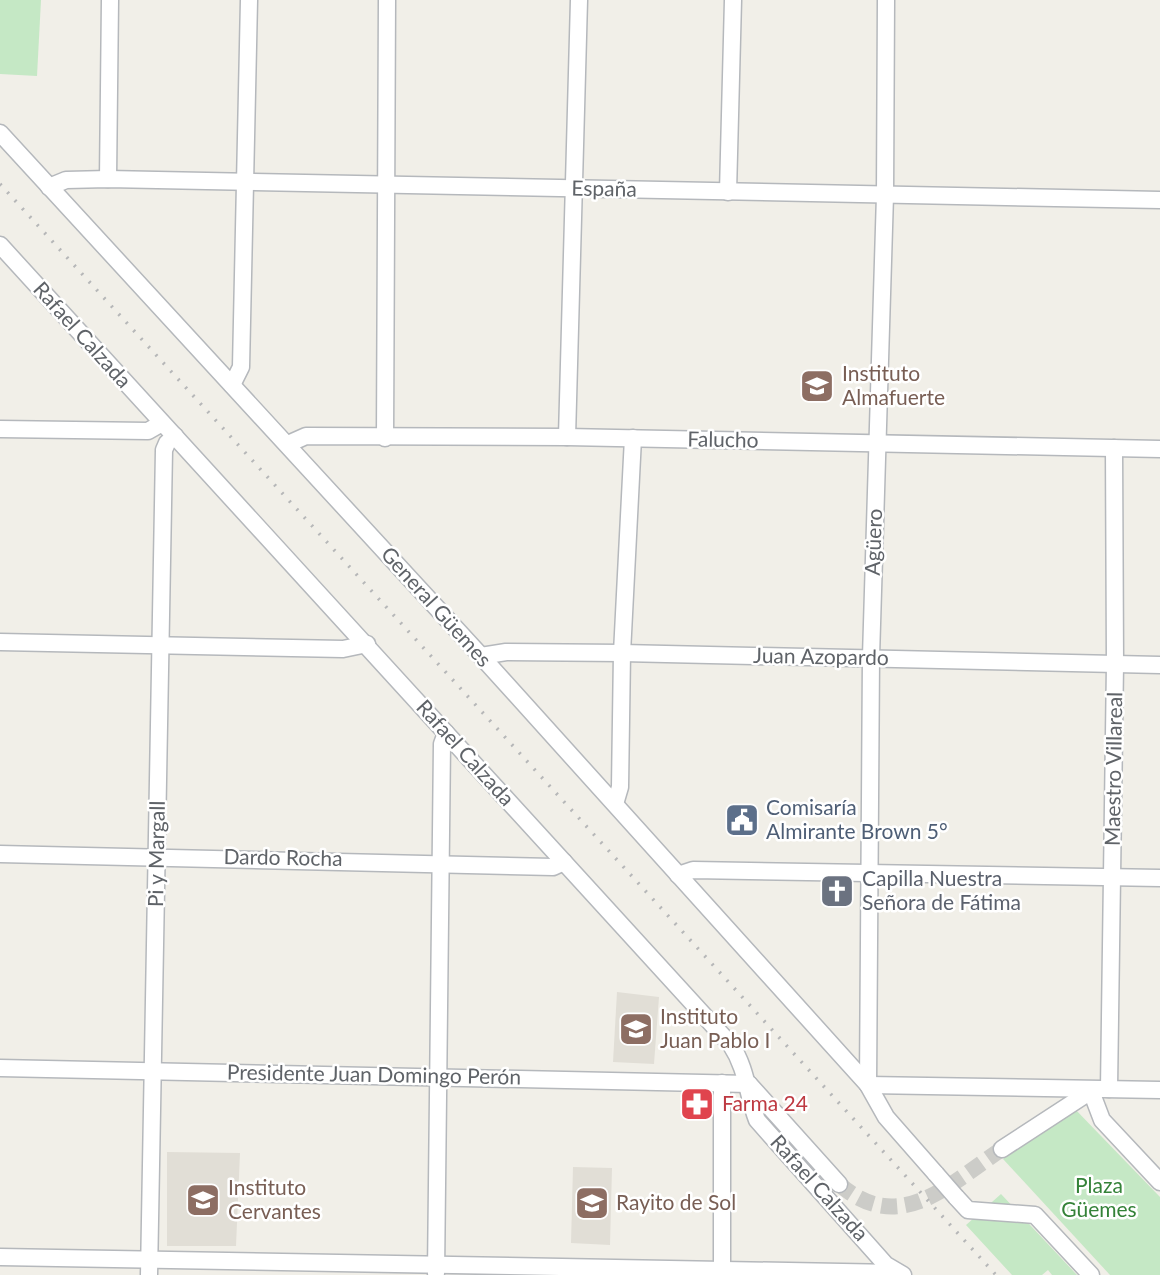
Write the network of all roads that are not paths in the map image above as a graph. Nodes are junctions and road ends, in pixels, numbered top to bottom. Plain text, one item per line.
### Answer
1 (110, 0) edge
2 (249, 0) edge
3 (387, 0) edge
4 (579, 0) edge
5 (733, 0) edge
6 (886, 0) edge
7 (0, 133) edge
8 (108, 179) junction
9 (246, 182) junction
10 (386, 185) junction
11 (49, 187) junction
12 (575, 188) junction
13 (728, 192) junction
14 (885, 195) junction
15 (1160, 200) edge
16 (0, 245) edge
17 (232, 385) junction
18 (162, 423) junction
19 (0, 429) edge
20 (175, 436) junction
21 (567, 437) junction
22 (385, 438) junction
23 (633, 438) junction
24 (877, 443) junction
25 (288, 444) junction
26 (1114, 448) junction
27 (1160, 449) edge
28 (0, 642) edge
29 (162, 644) junction
30 (367, 644) junction
31 (622, 653) junction
32 (481, 656) junction
33 (871, 657) junction
34 (1115, 664) junction
35 (1160, 665) edge
36 (446, 733) junction
37 (615, 804) junction
38 (0, 854) edge
39 (156, 855) junction
40 (564, 862) junction
41 (442, 863) junction
42 (869, 872) junction
43 (678, 875) junction
44 (1112, 876) junction
45 (1160, 878) edge
46 (0, 1068) edge
47 (153, 1070) junction
48 (439, 1076) junction
49 (722, 1083) junction
50 (749, 1084) junction
51 (868, 1085) junction
52 (1109, 1089) junction
53 (1160, 1090) edge
54 (1091, 1091) junction
55 (1061, 1110) junction
56 (1102, 1120) junction
57 (1002, 1149) tunnel mouth
58 (1160, 1182) edge
59 (839, 1184) tunnel mouth
60 (0, 1257) edge
61 (149, 1267) edge
62 (436, 1270) edge
63 (722, 1273) edge
64 (899, 1274) edge
65 (1091, 1275) edge

1 - 8 street
2 - 9 street
3 - 10 street
4 - 12 street
5 - 13 street
6 - 14 street, Agüero
7 - 11 street, General Güemes
8 - 9 street, España
8 - 11 street, España
9 - 10 street, España
9 - 17 street
10 - 12 street, España
10 - 22 street
11 - 17 street, General Güemes
12 - 13 street, España
12 - 21 street
13 - 14 street, España
14 - 15 street, España
14 - 24 street, Agüero
16 - 18 street, Rafael Calzada
17 - 25 street, General Güemes
18 - 19 street
18 - 20 street, Rafael Calzada
20 - 29 street, Pi y Margall
20 - 30 street, Rafael Calzada
21 - 22 street, Falucho
21 - 23 street, Falucho
22 - 25 street, Falucho
23 - 24 street, Falucho
23 - 31 street
24 - 26 street, Falucho
24 - 33 street, Agüero
25 - 32 street, General Güemes
26 - 27 street, Falucho
26 - 34 street, Maestro Villareal
28 - 29 street
29 - 30 street
29 - 39 street, Pi y Margall
30 - 36 street, Rafael Calzada
31 - 32 street, Juan Azopardo
31 - 33 street, Juan Azopardo
31 - 37 street
32 - 37 street, General Güemes
33 - 34 street, Juan Azopardo
33 - 42 street, Agüero
34 - 35 street, Juan Azopardo
34 - 44 street, Maestro Villareal
36 - 40 street, Rafael Calzada
36 - 41 street
37 - 43 street, General Güemes
38 - 39 street, Dardo Rocha
39 - 41 street, Dardo Rocha
39 - 47 street, Pi y Margall
40 - 41 street, Dardo Rocha
40 - 50 street, Rafael Calzada
41 - 48 street
42 - 43 street
42 - 44 street
42 - 51 street, Agüero
43 - 51 street, General Güemes
44 - 45 street
44 - 52 street, Maestro Villareal
46 - 47 street, Presidente Juan Domingo Perón
47 - 48 street, Presidente Juan Domingo Perón
47 - 61 street, Pi y Margall
48 - 49 street, Presidente Juan Domingo Perón
48 - 62 street
49 - 50 street, Presidente Juan Domingo Perón
49 - 63 street
50 - 59 street
50 - 64 street, Rafael Calzada
51 - 54 street
51 - 65 street, General Güemes, bridge
52 - 53 street
52 - 54 street
54 - 55 street
54 - 56 street
55 - 56 street
55 - 57 street
56 - 58 street
60 - 61 street
61 - 62 street
62 - 63 street
63 - 64 street

